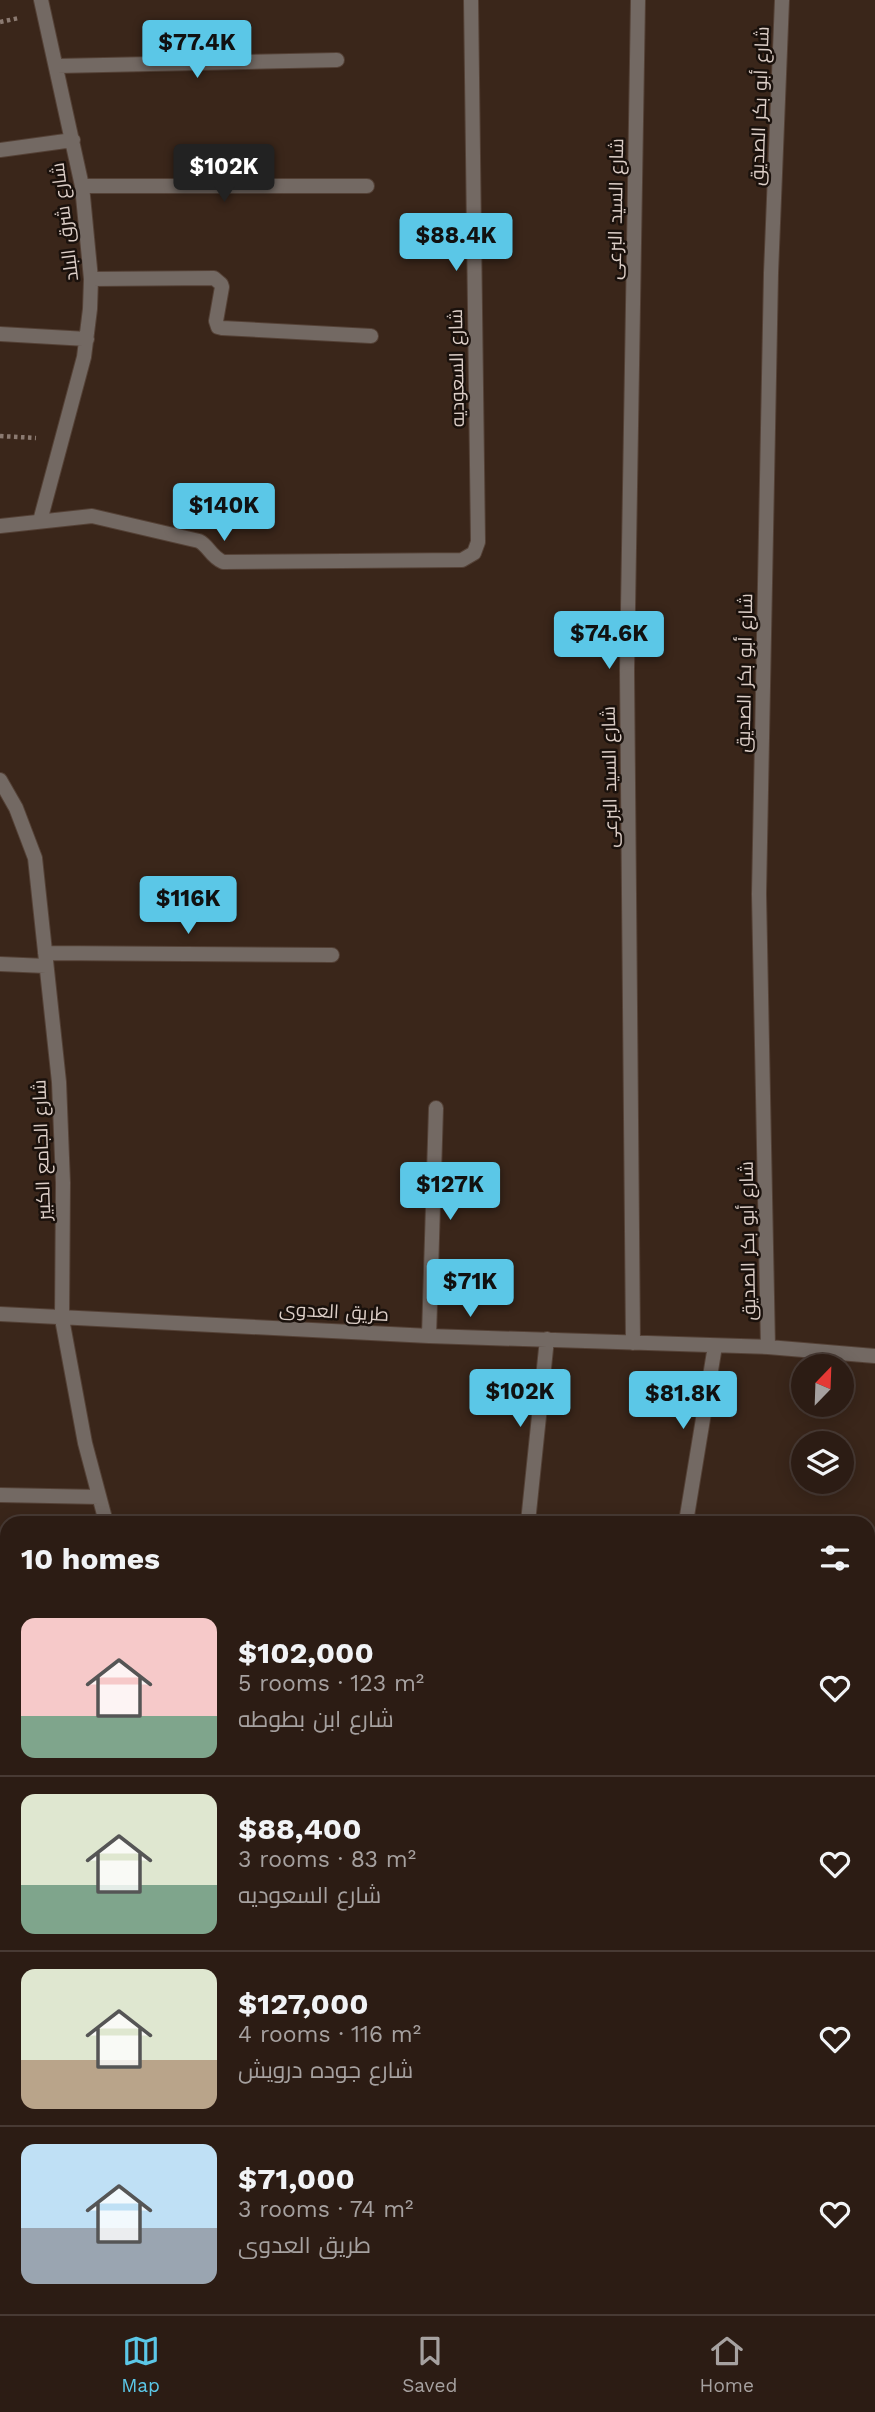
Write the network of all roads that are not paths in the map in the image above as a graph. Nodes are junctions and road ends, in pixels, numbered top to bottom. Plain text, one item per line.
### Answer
1 (41, 0) edge
2 (471, 0) edge
3 (638, 0) edge
4 (782, 0) edge
5 (337, 60) dead end
6 (57, 66) junction
7 (73, 140) junction
8 (0, 150) edge
9 (82, 186) junction
10 (367, 186) dead end
11 (91, 279) junction
12 (0, 334) edge
13 (371, 336) dead end
14 (87, 339) junction
15 (40, 521) junction
16 (0, 526) edge
17 (0, 780) edge
18 (331, 954) dead end
19 (46, 960) junction
20 (0, 964) edge
21 (436, 1108) dead end
22 (0, 1314) edge
23 (62, 1319) junction
24 (429, 1335) junction
25 (547, 1339) junction
26 (634, 1343) junction
27 (715, 1346) junction
28 (768, 1347) junction
29 (875, 1356) edge
30 (0, 1495) edge
31 (99, 1497) junction
32 (104, 1516) edge
33 (529, 1516) edge
34 (687, 1516) edge

1 - 6 street, شارع شرق البلد
2 - 15 street, شارع السعوديه
3 - 26 street, شارع السيد البرعى
4 - 28 street, شارع أبو بكر الصديق
5 - 6 street
6 - 7 street, شارع شرق البلد
7 - 8 street
7 - 9 street, شارع شرق البلد
9 - 10 street
9 - 11 street, شارع شرق البلد
11 - 13 street
11 - 14 street, شارع شرق البلد
12 - 14 street
14 - 15 street, شارع شرق البلد
15 - 16 street
17 - 19 street, شارع الجامع الكبير
18 - 19 street
19 - 20 street
19 - 23 street, شارع الجامع الكبير
21 - 24 street
22 - 23 street, طريق العدوى
23 - 24 street, طريق العدوى
23 - 31 street, شارع الجامع الكبير
24 - 25 street, طريق العدوى
25 - 26 street, طريق العدوى
25 - 33 street
26 - 27 street, طريق العدوى
27 - 28 street, طريق العدوى
27 - 34 street
28 - 29 street, طريق العدوى
30 - 31 street
31 - 32 street, شارع الجامع الكبير

